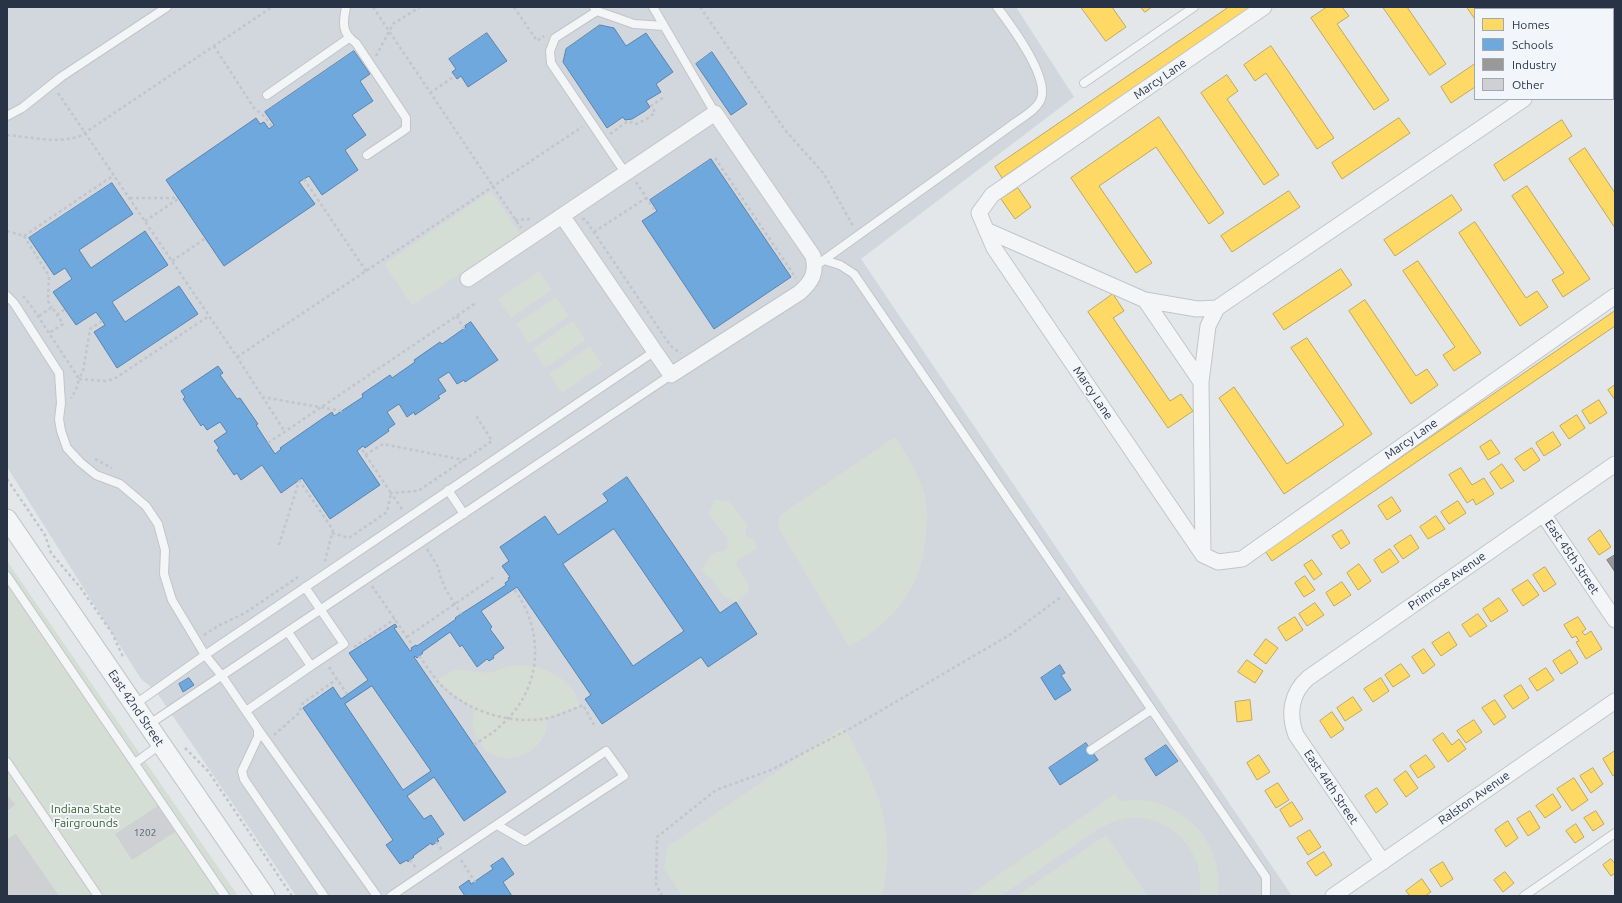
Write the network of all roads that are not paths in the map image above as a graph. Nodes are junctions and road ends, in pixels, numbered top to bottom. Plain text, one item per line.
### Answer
1 (167, 7) edge
2 (346, 7) edge
3 (652, 7) edge
4 (997, 7) edge
5 (1194, 7) edge
6 (1264, 7) edge
7 (596, 9) edge
8 (664, 26) junction
9 (349, 38) junction
10 (1084, 83) dead end
11 (267, 95) dead end
12 (1523, 100) edge
13 (715, 114) junction
14 (7, 116) edge
15 (367, 155) dead end
16 (628, 173) junction
17 (563, 218) junction
18 (986, 230) junction
19 (820, 263) junction
20 (468, 279) dead end
21 (7, 296) edge
22 (1615, 296) edge
23 (1145, 300) junction
24 (1217, 308) junction
25 (655, 350) junction
26 (671, 375) junction
27 (1201, 382) junction
28 (1615, 464) edge
29 (448, 490) junction
30 (464, 514) junction
31 (1543, 514) junction
32 (7, 519) edge
33 (1203, 555) junction
34 (7, 576) edge
35 (305, 587) junction
36 (321, 610) junction
37 (1615, 620) edge
38 (288, 632) junction
39 (205, 655) junction
40 (311, 666) junction
41 (222, 676) junction
42 (1615, 701) edge
43 (134, 705) junction
44 (1292, 707) joint
45 (1151, 710) junction
46 (246, 711) junction
47 (148, 726) junction
48 (258, 729) junction
49 (161, 744) junction
50 (1091, 750) dead end
51 (7, 762) edge
52 (135, 763) junction
53 (497, 825) junction
54 (1615, 833) edge
55 (1382, 862) junction
56 (98, 896) edge
57 (225, 896) edge
58 (265, 896) edge
59 (324, 896) edge
60 (377, 896) edge
61 (391, 896) edge
62 (1266, 896) edge
63 (1333, 896) edge
64 (1524, 896) edge

1 - 14 lane
2 - 9 lane
3 - 8 lane
4 - 19 lane
5 - 10 lane
6 - 18 street, Marcy Lane
7 - 8 lane
7 - 16 lane
8 - 13 lane
9 - 11 lane
9 - 15 lane
12 - 24 street
13 - 16 street
13 - 19 street
16 - 17 street
17 - 20 street
17 - 25 street
18 - 23 street
18 - 33 street, Marcy Lane
19 - 26 street
19 - 45 lane
21 - 39 lane
22 - 33 street, Marcy Lane
23 - 24 street
23 - 27 street
24 - 27 street
25 - 26 street
25 - 29 lane
26 - 30 lane
27 - 33 street
28 - 31 street, Primrose Avenue
29 - 30 lane
29 - 35 lane
30 - 36 lane
31 - 37 street, East 45th Street
31 - 44 street, Primrose Avenue
32 - 43 street, East 42nd Street
34 - 52 lane
35 - 36 lane
35 - 39 lane
36 - 38 lane
36 - 40 lane
38 - 40 lane
38 - 41 lane
39 - 41 lane
39 - 43 lane
40 - 46 lane
41 - 46 lane
41 - 47 lane
42 - 55 street, Ralston Avenue
43 - 47 street, East 42nd Street
44 - 55 street, East 44th Street
45 - 50 lane
45 - 62 lane
46 - 48 lane
47 - 49 street, East 42nd Street
48 - 59 lane
48 - 60 lane
49 - 52 lane
49 - 58 street, East 42nd Street
51 - 56 lane
52 - 57 lane
53 - 53 lane
53 - 61 lane
54 - 64 lane
55 - 63 street, Ralston Avenue

